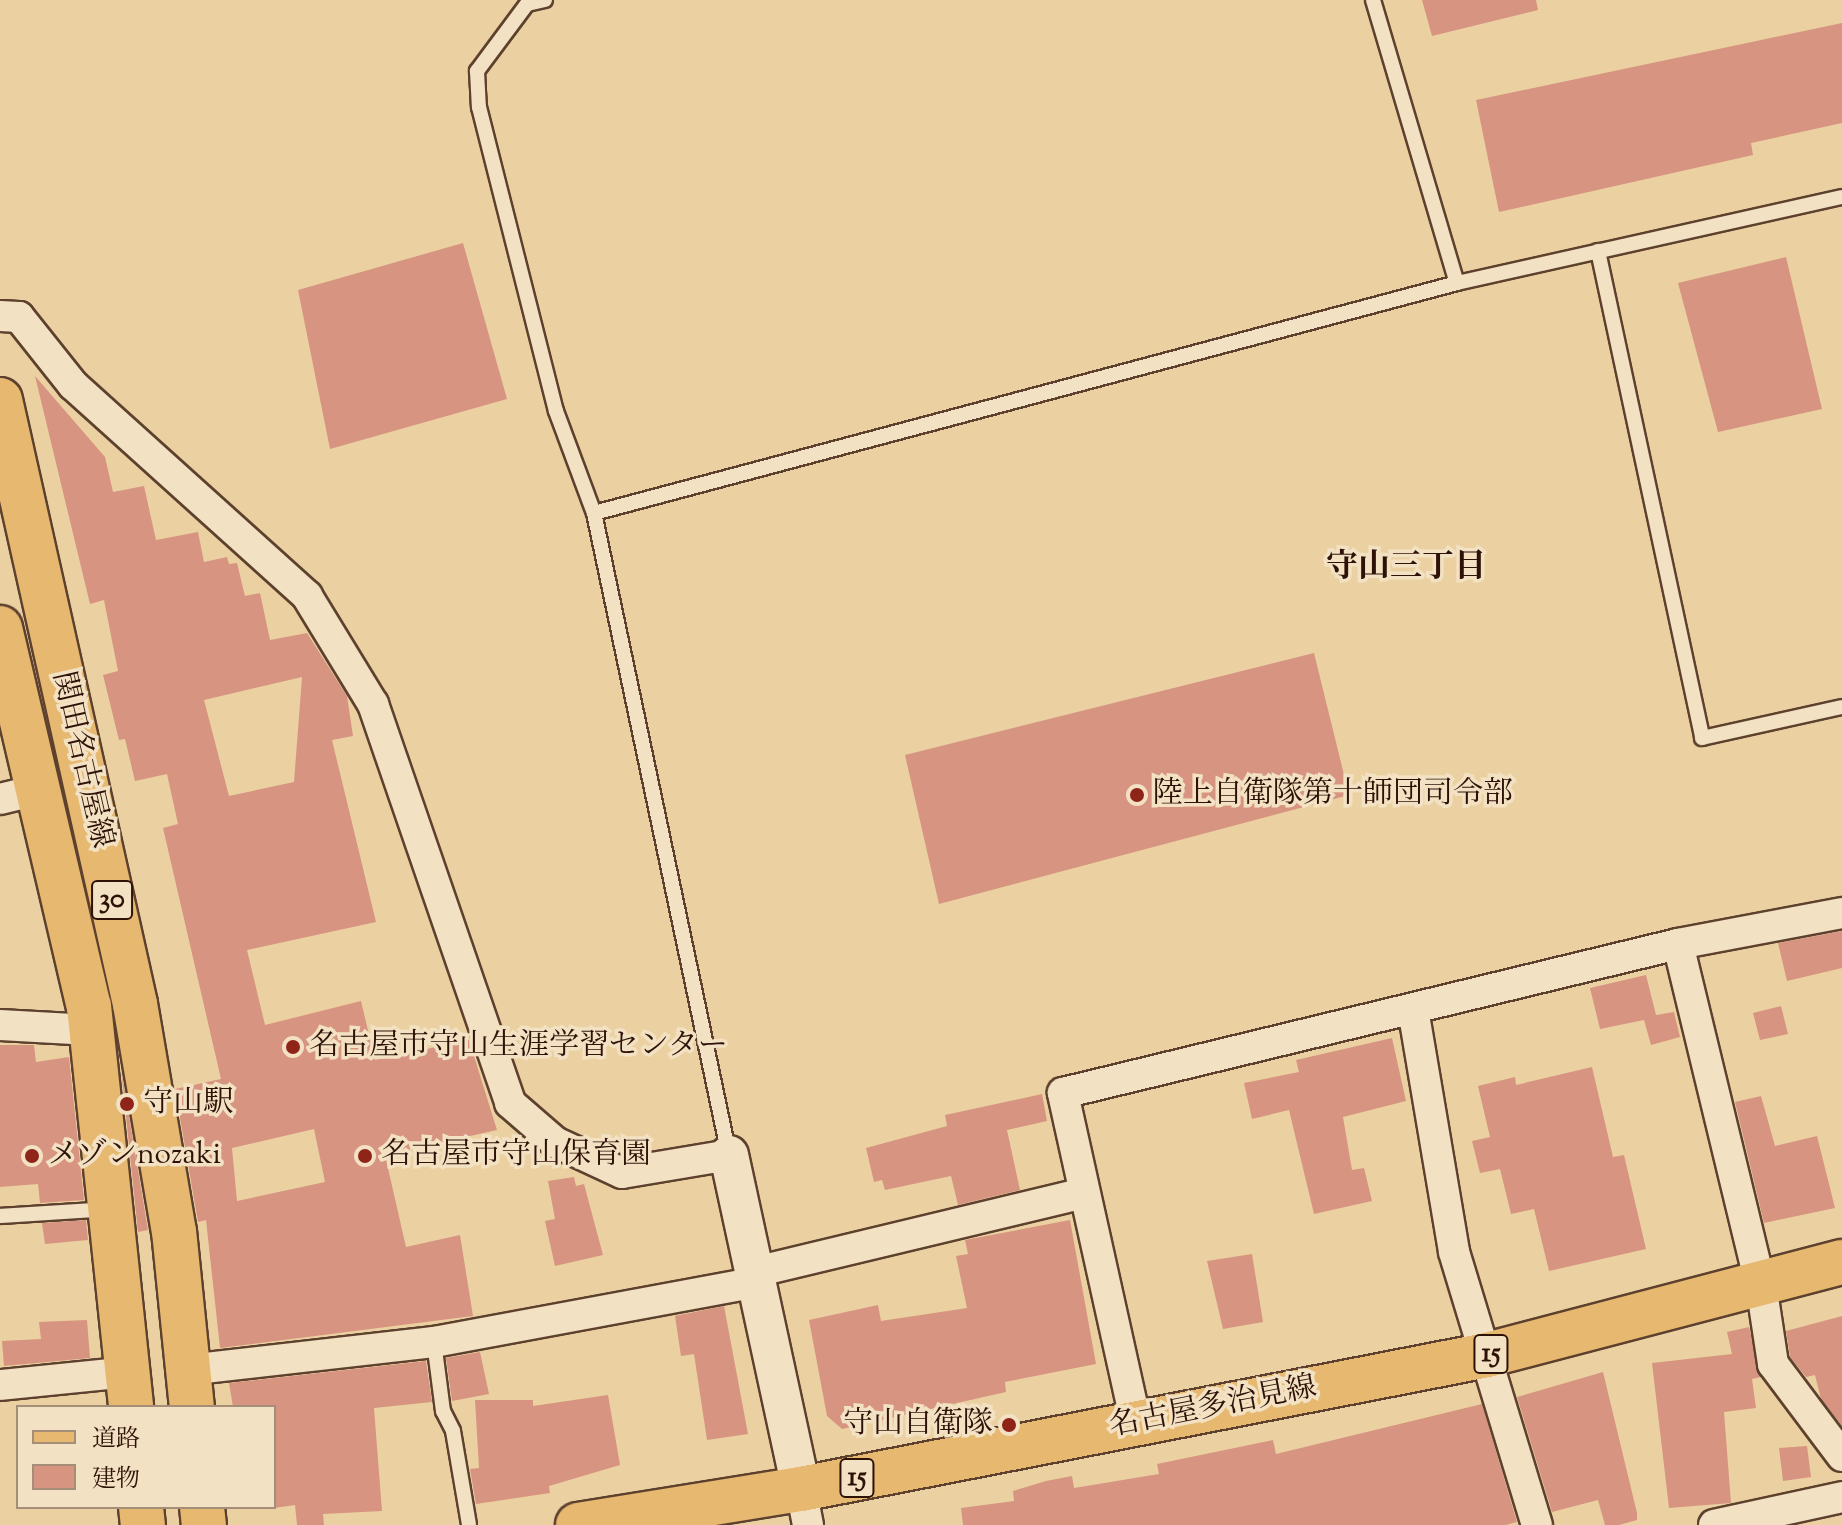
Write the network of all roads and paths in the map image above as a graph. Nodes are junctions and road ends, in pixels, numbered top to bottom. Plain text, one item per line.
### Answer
1 (545, 0) edge
2 (1373, 0) edge
3 (1842, 197) edge
4 (1598, 251) junction
5 (1457, 283) junction
6 (0, 316) edge
7 (0, 400) edge
8 (594, 513) junction
9 (0, 628) edge
10 (1842, 707) edge
11 (20, 794) edge
12 (1842, 913) edge
13 (1678, 944) junction
14 (1413, 1009) junction
15 (0, 1025) edge
16 (91, 1030) junction
17 (729, 1155) junction
18 (1084, 1193) junction
19 (111, 1208) junction
20 (0, 1216) edge
21 (1842, 1262) edge
22 (756, 1277) junction
23 (1760, 1283) junction
24 (434, 1342) junction
25 (1487, 1355) junction
26 (0, 1385) edge
27 (190, 1388) edge
28 (129, 1389) edge
29 (1136, 1423) junction
30 (1842, 1456) edge
31 (1842, 1497) edge
32 (804, 1507) edge
33 (469, 1525) edge
34 (578, 1525) edge
35 (1537, 1525) edge
36 (1714, 1525) edge

1 - 8 lane
2 - 5 lane
3 - 4 lane
4 - 5 lane
4 - 10 lane
5 - 8 lane
6 - 17 street
7 - 27 main road, 関田名古屋線 / 30
8 - 17 lane
9 - 11 main road, 関田名古屋線 / 30
11 - 16 main road, 関田名古屋線 / 30
12 - 13 street
13 - 14 street
13 - 23 street
14 - 18 street
14 - 25 street
15 - 16 street
16 - 19 main road, 関田名古屋線 / 30
17 - 22 street
18 - 22 street
18 - 29 street
19 - 20 lane
19 - 28 main road, 関田名古屋線 / 30
21 - 23 main road, 名古屋多治見線 / 15
22 - 24 street
22 - 32 street
23 - 25 main road, 名古屋多治見線 / 15
23 - 30 street
24 - 27 street
24 - 33 lane
25 - 29 main road, 名古屋多治見線 / 15
25 - 35 street
26 - 28 street
29 - 32 main road, 名古屋多治見線 / 15
31 - 36 street
32 - 34 main road, 名古屋多治見線 / 15

